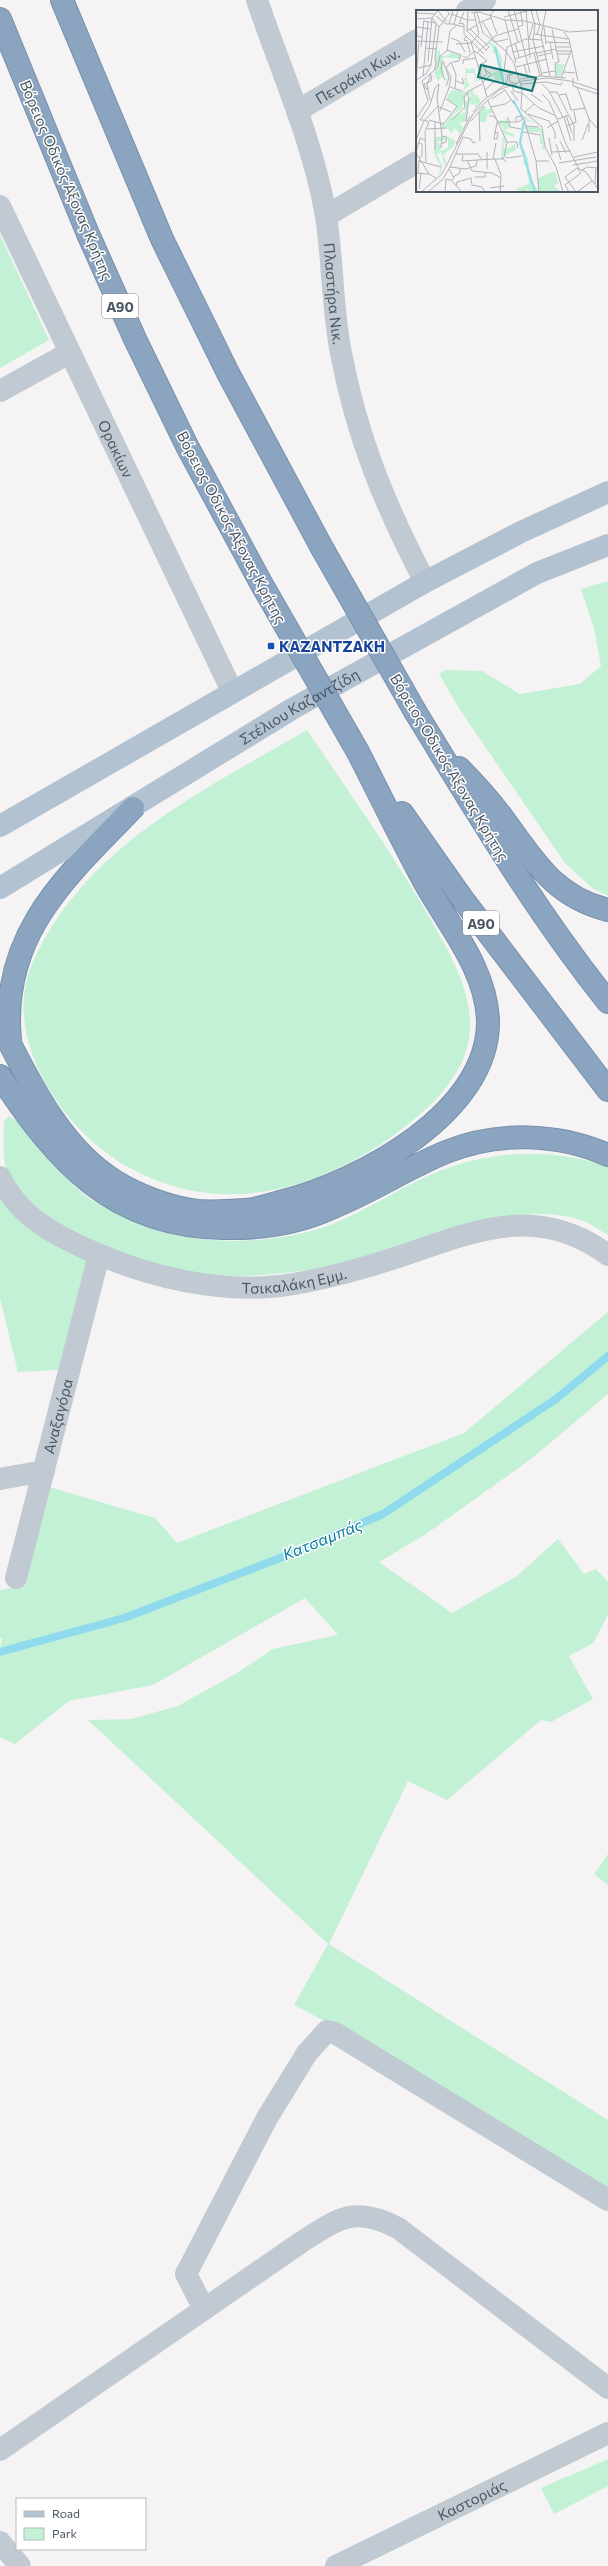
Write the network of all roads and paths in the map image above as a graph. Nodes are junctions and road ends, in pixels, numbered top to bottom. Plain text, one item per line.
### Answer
1 (62, 0) edge
2 (257, 0) edge
3 (485, 0) edge
4 (469, 10) edge
5 (0, 19) edge
6 (416, 41) edge
7 (297, 112) junction
8 (416, 163) edge
9 (0, 206) edge
10 (326, 216) junction
11 (69, 353) junction
12 (0, 391) edge
13 (608, 492) edge
14 (608, 545) edge
15 (425, 582) junction
16 (232, 691) junction
17 (436, 745) junction
18 (358, 752) junction
19 (132, 808) junction
20 (0, 826) edge
21 (0, 888) edge
22 (608, 910) edge
23 (608, 1002) edge
24 (0, 1024) edge
25 (12, 1047) junction
26 (3, 1083) edge
27 (608, 1090) edge
28 (608, 1155) edge
29 (0, 1177) edge
30 (99, 1255) junction
31 (608, 1255) edge
32 (44, 1471) junction
33 (0, 1479) edge
34 (16, 1578) dead end
35 (608, 2200) edge
36 (204, 2309) junction
37 (608, 2386) edge
38 (608, 2434) edge
39 (0, 2450) edge
40 (0, 2542) edge
41 (20, 2566) edge
42 (336, 2566) edge

1 - 17 highway, Βόρειος Οδικός Άξονας Κρήτης, bridge
2 - 7 street, Πλαστήρα Νικ.
3 - 4 street
5 - 18 highway, Βόρειος Οδικός Άξονας Κρήτης / Α90, bridge
6 - 7 street, Πετράκη Κων.
7 - 10 street, Πλαστήρα Νικ.
8 - 10 street
9 - 11 street, Ορακίων
10 - 15 street, Πλαστήρα Νικ.
11 - 12 street
11 - 16 street, Ορακίων
13 - 15 main road
14 - 19 main road, Στέλιου Καζαντζίδη
15 - 16 main road
16 - 20 main road
17 - 22 highway
17 - 23 highway, Βόρειος Οδικός Άξονας Κρήτης
18 - 25 highway
18 - 27 highway, Βόρειος Οδικός Άξονας Κρήτης / Α90
19 - 21 main road, Στέλιου Καζαντζίδη
19 - 25 highway
24 - 25 highway
26 - 28 highway
29 - 30 street, Τσικαλάκη Εμμ.
30 - 31 street, Τσικαλάκη Εμμ.
30 - 32 street, Αναξαγόρα
32 - 33 street
32 - 34 street, Αναξαγόρα
35 - 36 street
36 - 37 street
36 - 39 street
38 - 42 street, Καστοριάς
40 - 41 street

